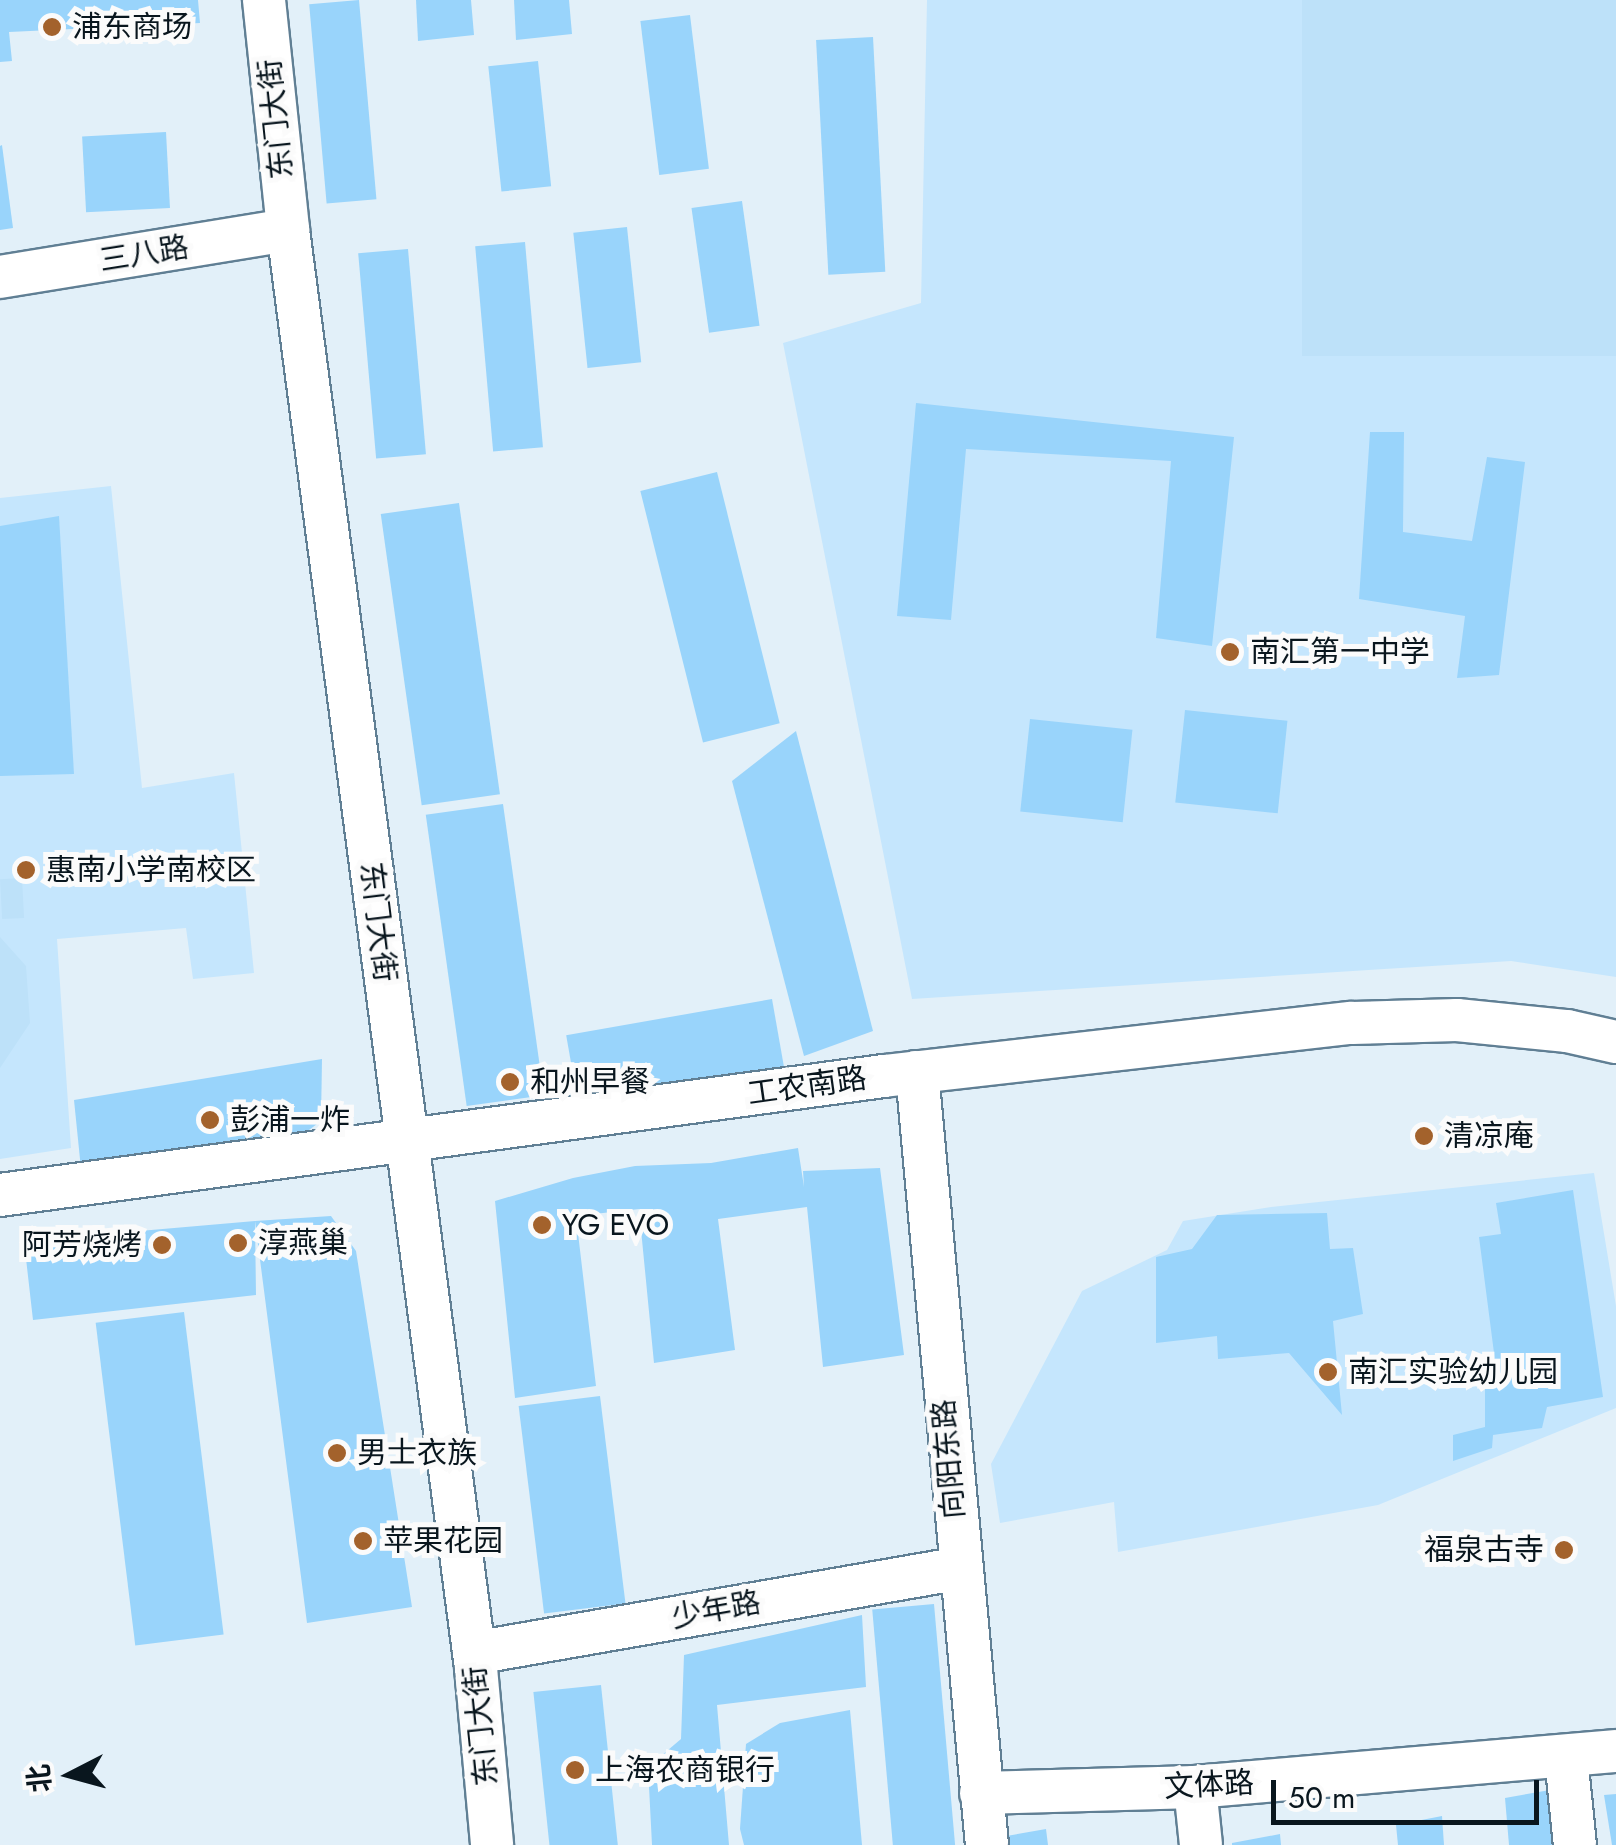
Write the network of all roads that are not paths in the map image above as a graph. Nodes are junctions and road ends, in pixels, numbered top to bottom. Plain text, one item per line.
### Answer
1 (264, 0) edge
2 (288, 230) junction
3 (0, 277) edge
4 (1616, 1042) edge
5 (917, 1072) junction
6 (407, 1141) junction
7 (0, 1195) edge
8 (958, 1568) junction
9 (474, 1653) junction
10 (1616, 1751) edge
11 (1566, 1756) junction
12 (1195, 1787) junction
13 (981, 1793) junction
14 (492, 1845) edge
15 (987, 1845) edge
16 (1201, 1845) edge
17 (1575, 1845) edge

1 - 2 street, 东门大街
2 - 3 street, 三八路
2 - 6 street, 东门大街
4 - 5 street, 工农南路
5 - 6 street, 工农南路
5 - 8 street, 向阳东路
6 - 7 street, 工农南路
6 - 9 street, 东门大街
8 - 9 street, 少年路
8 - 13 street, 向阳东路
9 - 14 street, 东门大街
10 - 11 street, 文体路
11 - 12 street, 文体路
11 - 17 street
12 - 13 street, 文体路
12 - 16 street
13 - 15 street, 向阳东路

